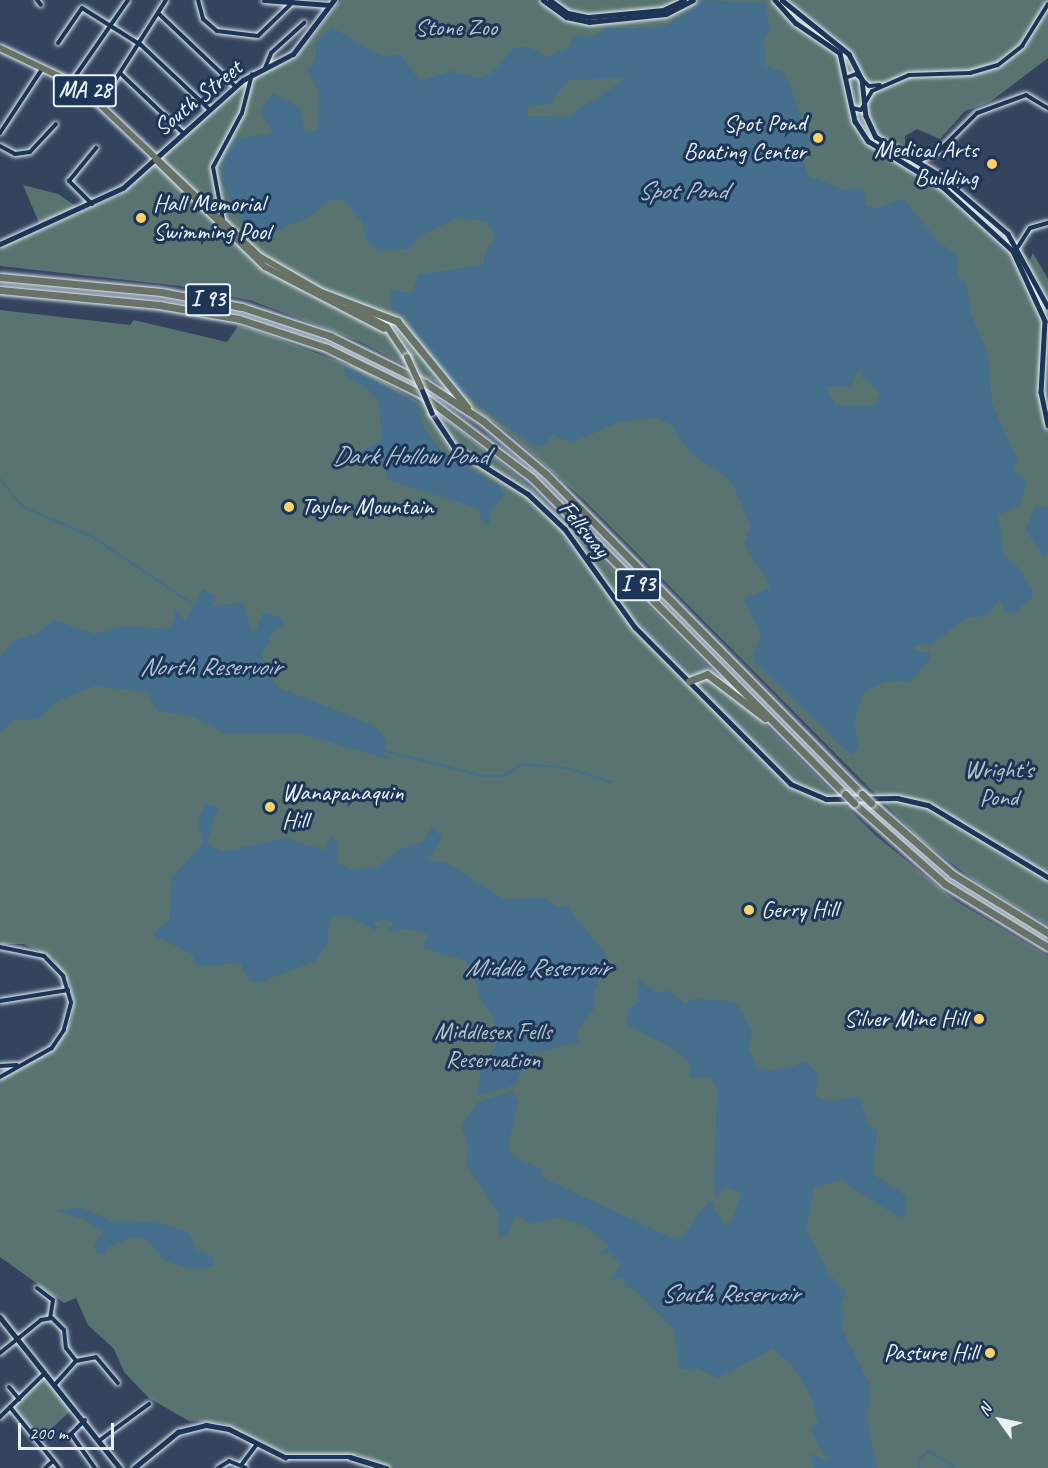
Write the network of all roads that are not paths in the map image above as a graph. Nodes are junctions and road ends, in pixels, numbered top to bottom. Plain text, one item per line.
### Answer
1 (37, 0) edge
2 (128, 0) edge
3 (166, 0) edge
4 (198, 0) edge
5 (264, 0) edge
6 (334, 0) edge
7 (543, 0) edge
8 (550, 0) edge
9 (684, 0) edge
10 (693, 0) edge
11 (775, 0) edge
12 (782, 0) edge
13 (301, 1) edge
14 (293, 2) junction
15 (1048, 4) edge
16 (41, 5) dead end
17 (330, 5) junction
18 (158, 13) junction
19 (304, 23) dead end
20 (112, 26) junction
21 (58, 43) dead end
22 (139, 43) junction
23 (0, 48) edge
24 (44, 67) junction
25 (265, 68) junction
26 (120, 73) junction
27 (252, 74) junction
28 (848, 77) junction
29 (862, 79) junction
30 (72, 81) junction
31 (888, 83) junction
32 (235, 86) junction
33 (100, 104) junction
34 (864, 104) junction
35 (852, 108) junction
36 (1048, 108) edge
37 (209, 109) junction
38 (56, 124) dead end
39 (182, 132) junction
40 (0, 133) edge
41 (0, 146) edge
42 (96, 148) dead end
43 (155, 157) junction
44 (917, 162) junction
45 (92, 204) junction
46 (225, 223) junction
47 (1048, 223) edge
48 (0, 244) edge
49 (1018, 247) junction
50 (0, 277) edge
51 (0, 290) edge
52 (318, 291) junction
53 (1048, 307) edge
54 (396, 339) junction
55 (1046, 369) edge
56 (421, 387) joint
57 (475, 415) junction
58 (1048, 425) edge
59 (689, 681) junction
60 (780, 729) junction
61 (1048, 877) edge
62 (1048, 933) edge
63 (0, 947) edge
64 (1048, 947) edge
65 (68, 990) junction
66 (0, 1001) edge
67 (18, 1065) junction
68 (0, 1066) edge
69 (6, 1073) junction
70 (0, 1077) edge
71 (37, 1288) dead end
72 (0, 1317) edge
73 (50, 1318) junction
74 (17, 1341) junction
75 (0, 1353) edge
76 (76, 1361) junction
77 (45, 1373) junction
78 (118, 1383) dead end
79 (55, 1384) junction
80 (9, 1387) dead end
81 (19, 1399) junction
82 (149, 1404) dead end
83 (10, 1407) junction
84 (0, 1417) edge
85 (85, 1420) junction
86 (100, 1440) junction
87 (257, 1444) junction
88 (53, 1461) junction
89 (368, 1461) junction
90 (244, 1466) edge
91 (45, 1468) edge
92 (59, 1468) edge
93 (95, 1468) edge
94 (120, 1468) edge
95 (134, 1468) edge
96 (218, 1468) edge
97 (368, 1468) edge
98 (386, 1468) edge

1 - 16 street
2 - 20 street
3 - 18 street
4 - 14 street
5 - 14 main road
6 - 17 main road, South Street
7 - 10 main road
8 - 9 main road
11 - 28 main road
12 - 29 main road
13 - 14 main road
13 - 17 main road
15 - 31 street
17 - 25 main road, South Street
18 - 22 street
18 - 32 street
19 - 25 street, South Street
20 - 21 street
20 - 22 street
20 - 30 street
22 - 26 street
22 - 37 street
23 - 24 main road, MA 28
24 - 30 main road, MA 28
24 - 40 street
25 - 27 main road, South Street
26 - 33 street
26 - 39 street
27 - 32 main road, South Street
27 - 46 street
28 - 29 street
28 - 35 main road
29 - 31 street
29 - 34 main road
30 - 33 main road, MA 28
31 - 34 street
32 - 37 main road, South Street
33 - 43 main road, MA 28
34 - 35 street
34 - 44 main road
35 - 55 main road
36 - 44 street
37 - 39 main road, South Street
38 - 41 street
39 - 43 main road, South Street
42 - 45 street
43 - 45 main road, South Street
43 - 46 main road, Fellsway / MA 28
43 - 54 main road, Fellsway / MA 28
44 - 49 main road
45 - 48 main road, South Street
46 - 52 main road, Fellsway / MA 28
47 - 49 street
49 - 53 main road
50 - 57 highway, I 93
51 - 60 highway, I 93
52 - 54 main road, Fellsway / MA 28
52 - 57 highway
54 - 56 main road, Fellsway / MA 28, bridge
55 - 58 main road
56 - 59 main road, Fellsway / MA 28, bridge
57 - 62 highway, I 93, bridge
59 - 60 highway
59 - 61 main road, Fellsway / MA 28
60 - 64 highway, I 93, bridge
63 - 65 street
65 - 66 street
65 - 67 street
67 - 68 street
67 - 69 street
68 - 69 street
69 - 70 street
71 - 73 street
72 - 74 main road
73 - 74 street
73 - 76 street
74 - 75 street
74 - 77 main road
76 - 78 street
76 - 79 street
77 - 79 main road
77 - 81 street
79 - 85 main road
80 - 81 street
81 - 83 street
82 - 86 street
83 - 84 street
83 - 88 street
85 - 86 main road
85 - 93 street
86 - 94 main road
87 - 89 main road
87 - 90 street
87 - 95 main road
88 - 91 street
88 - 92 street
89 - 97 street
89 - 98 main road
90 - 96 street

